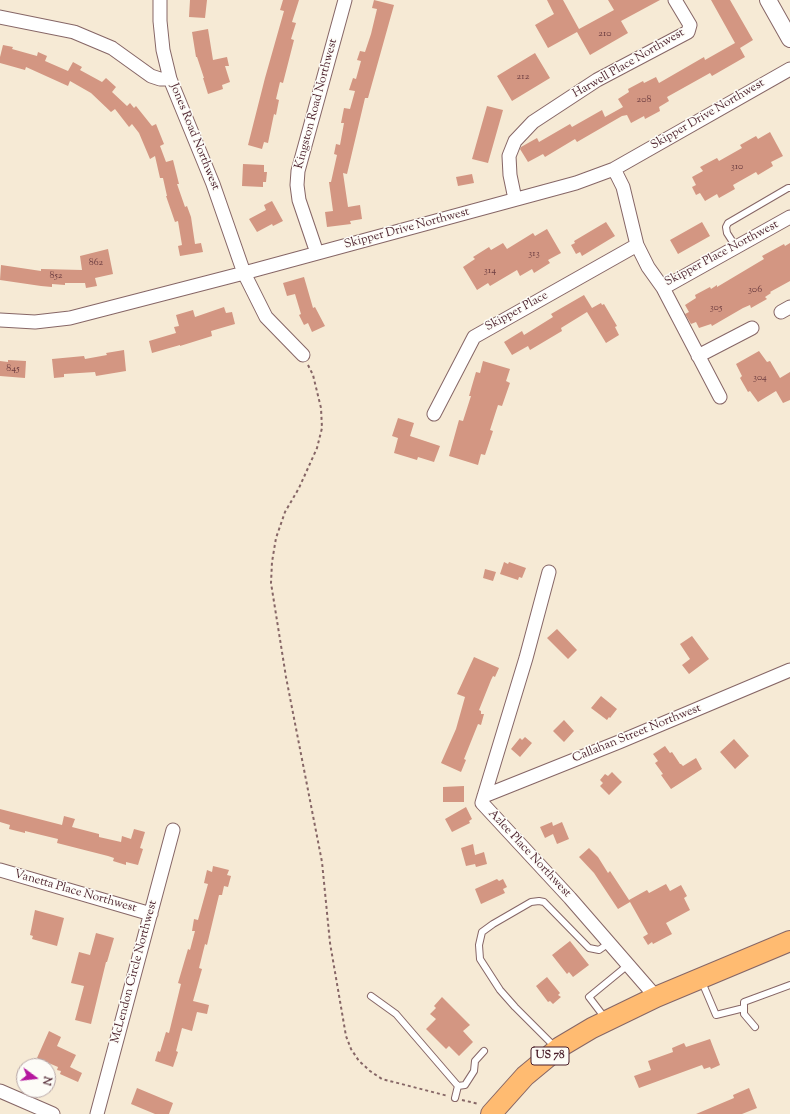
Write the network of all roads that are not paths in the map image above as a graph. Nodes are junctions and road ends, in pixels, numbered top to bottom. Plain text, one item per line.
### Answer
1 (160, 0) edge
2 (345, 0) edge
3 (675, 0) edge
4 (768, 0) edge
5 (0, 17) edge
6 (790, 39) edge
7 (790, 69) edge
8 (170, 79) junction
9 (614, 168) junction
10 (790, 188) edge
11 (515, 199) junction
12 (790, 217) edge
13 (637, 245) junction
14 (736, 247) junction
15 (317, 253) junction
16 (244, 273) junction
17 (663, 288) junction
18 (0, 320) edge
19 (752, 328) dead end
20 (303, 355) road end
21 (698, 356) junction
22 (720, 397) dead end
23 (434, 414) dead end
24 (549, 572) dead end
25 (790, 670) edge
26 (484, 796) junction
27 (173, 830) dead end
28 (0, 870) edge
29 (150, 914) junction
30 (790, 941) edge
31 (609, 943) junction
32 (628, 965) junction
33 (700, 978) junction
34 (790, 985) edge
35 (371, 996) dead end
36 (656, 997) junction
37 (744, 1005) junction
38 (607, 1021) junction
39 (755, 1027) dead end
40 (558, 1049) junction
41 (484, 1051) dead end
42 (458, 1086) junction
43 (0, 1091) edge
44 (455, 1098) road end
45 (493, 1111) edge
46 (53, 1114) edge
47 (97, 1114) edge

1 - 8 street
2 - 15 street, Kingston Road Northwest
3 - 11 street, Harwell Place Northwest
4 - 6 street
5 - 8 street, Jones Road Northwest
7 - 9 street, Skipper Drive Northwest
8 - 16 street, Jones Road Northwest
9 - 11 street, Skipper Drive Northwest
9 - 13 street, Skipper Place Northwest
10 - 14 lane
11 - 15 street, Skipper Drive Northwest
12 - 14 street, Skipper Place Northwest
13 - 17 street, Skipper Place Northwest
13 - 23 street, Skipper Place
14 - 17 street, Skipper Place Northwest
15 - 16 street, Skipper Drive Northwest
16 - 18 street, Skipper Drive Northwest
16 - 20 street, Jones Road Northwest
17 - 21 street
19 - 21 street
21 - 22 street
24 - 26 street, Azlee Place Northwest
25 - 26 street, Callahan Street Northwest
26 - 31 street, Azlee Place Northwest
27 - 29 street, McLendon Circle Northwest
28 - 29 street, Vanetta Place Northwest
29 - 47 street, McLendon Circle Northwest
30 - 33 main road, US 78
31 - 32 street, Azlee Place Northwest
31 - 40 lane
32 - 36 street, Azlee Place Northwest
32 - 38 lane
33 - 36 main road, US 78
33 - 37 lane
34 - 37 lane
35 - 42 lane
36 - 38 main road, US 78
37 - 39 lane
38 - 40 main road, US 78
40 - 45 main road, US 78
41 - 42 lane
42 - 44 lane
43 - 46 street

